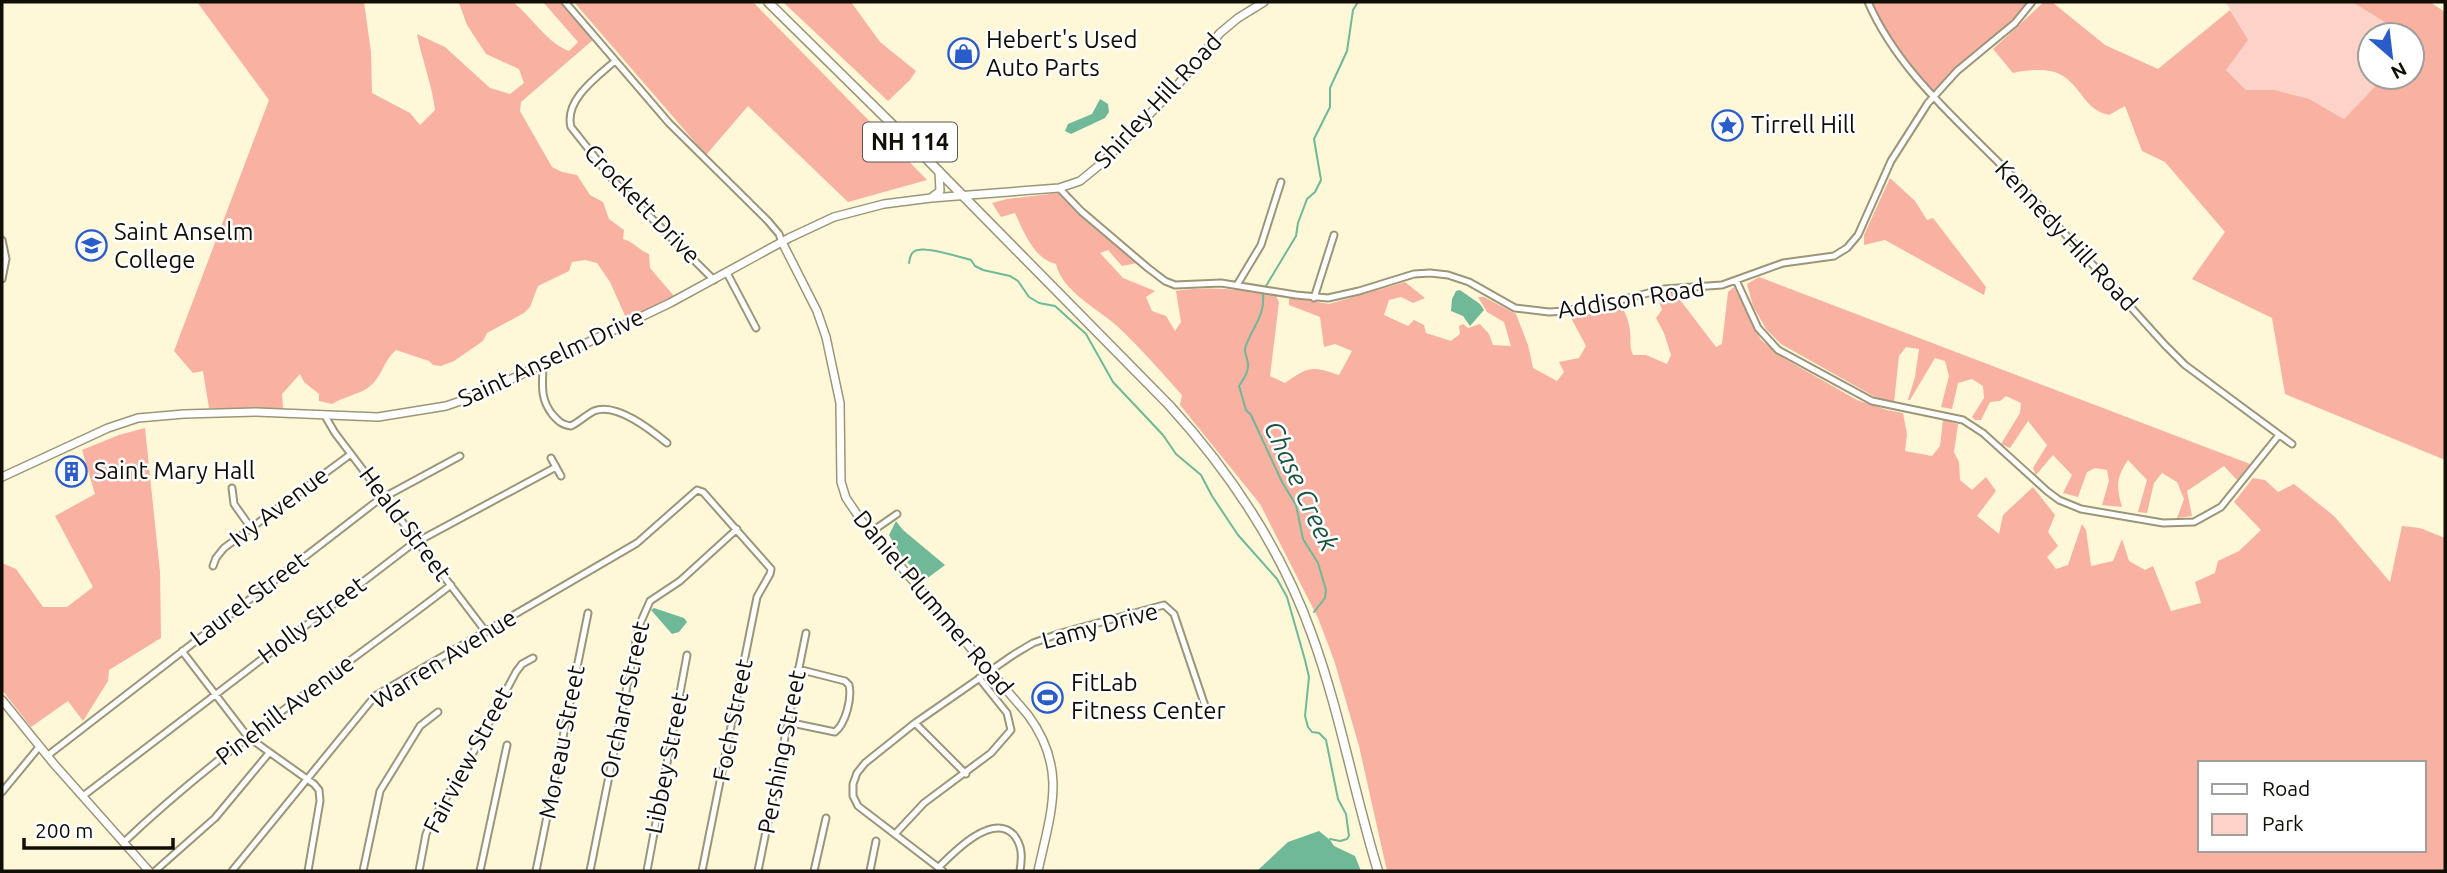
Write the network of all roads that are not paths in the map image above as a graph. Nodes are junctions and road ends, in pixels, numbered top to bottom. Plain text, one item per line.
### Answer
1 (565, 2) edge
2 (768, 2) edge
3 (1264, 2) edge
4 (1868, 2) edge
5 (2032, 2) edge
6 (615, 61) junction
7 (1934, 96) junction
8 (939, 171) junction
9 (1281, 182) dead end
10 (1059, 188) junction
11 (963, 196) junction
12 (931, 198) junction
13 (1334, 235) dead end
14 (2, 240) edge
15 (782, 242) junction
16 (727, 272) junction
17 (2, 279) edge
18 (714, 280) junction
19 (1736, 280) junction
20 (1237, 285) junction
21 (1314, 298) junction
22 (756, 328) dead end
23 (543, 363) junction
24 (325, 416) junction
25 (2279, 435) junction
26 (667, 443) dead end
27 (2292, 444) dead end
28 (351, 454) junction
29 (460, 456) dead end
30 (551, 458) dead end
31 (556, 467) junction
32 (561, 476) dead end
33 (2, 477) edge
34 (232, 488) dead end
35 (384, 497) junction
36 (897, 514) dead end
37 (251, 528) junction
38 (737, 529) junction
39 (871, 532) junction
40 (417, 541) junction
41 (213, 566) dead end
42 (451, 585) junction
43 (588, 613) dead end
44 (486, 632) junction
45 (806, 633) dead end
46 (182, 651) junction
47 (687, 656) dead end
48 (533, 658) dead end
49 (798, 669) junction
50 (990, 671) junction
51 (979, 678) junction
52 (215, 695) junction
53 (2, 700) edge
54 (1205, 706) dead end
55 (438, 712) dead end
56 (787, 722) junction
57 (915, 723) junction
58 (248, 737) junction
59 (507, 745) dead end
60 (39, 747) junction
61 (269, 753) junction
62 (47, 756) junction
63 (966, 774) junction
64 (306, 779) junction
65 (2, 792) edge
66 (83, 796) junction
67 (826, 818) dead end
68 (895, 834) junction
69 (876, 841) dead end
70 (124, 842) junction
71 (940, 869) edge
72 (149, 871) edge
73 (155, 871) edge
74 (232, 871) edge
75 (308, 871) edge
76 (363, 871) edge
77 (419, 871) edge
78 (480, 871) edge
79 (536, 871) edge
80 (590, 871) edge
81 (647, 871) edge
82 (702, 871) edge
83 (758, 871) edge
84 (814, 871) edge
85 (870, 871) edge
86 (1020, 871) edge
87 (1038, 871) edge
88 (1378, 871) edge

1 - 6 street, Daniel Plummer Road
2 - 8 main road, NH 114
3 - 10 street, Shirley Hill Road
4 - 7 street, Kennedy Hill Road
5 - 7 street, Addison Road
6 - 15 street, Daniel Plummer Road
6 - 18 street, Crockett Drive
7 - 19 street, Addison Road
7 - 25 street, Kennedy Hill Road
8 - 11 main road, NH 114
8 - 12 street
9 - 20 street
10 - 11 street, Shirley Hill Road
10 - 20 street, Addison Road
11 - 12 street, Saint Anselm Drive
11 - 88 main road, NH 114
12 - 15 street, Saint Anselm Drive
13 - 21 street
14 - 17 street
15 - 16 street, Saint Anselm Drive
15 - 39 street, Daniel Plummer Road
16 - 18 street, Saint Anselm Drive
16 - 22 street
18 - 23 street, Saint Anselm Drive
19 - 21 street, Addison Road
19 - 25 street
20 - 21 street, Addison Road
23 - 24 street, Saint Anselm Drive
23 - 26 street
24 - 28 street, Heald Street
24 - 33 street, Saint Anselm Drive
25 - 27 street, Kennedy Hill Road
28 - 35 street, Heald Street
28 - 37 street, Ivy Avenue
29 - 35 street, Laurel Street
30 - 31 street
31 - 32 street
31 - 40 street, Holly Street
34 - 37 street
35 - 40 street, Heald Street
35 - 46 street, Laurel Street
36 - 39 street
37 - 41 street, Ivy Avenue
38 - 44 street, Warren Avenue
38 - 80 street, Orchard Street
38 - 82 street, Foch Street
39 - 50 street, Daniel Plummer Road
40 - 42 street, Heald Street
40 - 52 street, Holly Street
42 - 44 street, Heald Street
42 - 58 street, Pinehill Avenue
43 - 79 street, Moreau Street
44 - 64 street, Warren Avenue
45 - 49 street, Pershing Street
46 - 52 street
46 - 62 street, Laurel Street
47 - 81 street, Libbey Street
48 - 77 street, Fairview Street
49 - 56 street, Pershing Street
49 - 56 street
50 - 51 street
50 - 54 street, Lamy Drive
50 - 87 street, Daniel Plummer Road
51 - 57 street
51 - 63 street
52 - 58 street
52 - 66 street, Holly Street
53 - 60 street
55 - 76 street
56 - 83 street, Pershing Street
57 - 63 street
57 - 68 street
58 - 61 street
58 - 70 street, Pinehill Avenue
59 - 78 street
60 - 62 street
60 - 65 street
61 - 64 street
61 - 73 street
62 - 66 street
63 - 68 street
64 - 74 street, Warren Avenue
64 - 75 street
66 - 70 street
67 - 84 street
68 - 71 street
69 - 85 street
70 - 72 street
71 - 86 street

